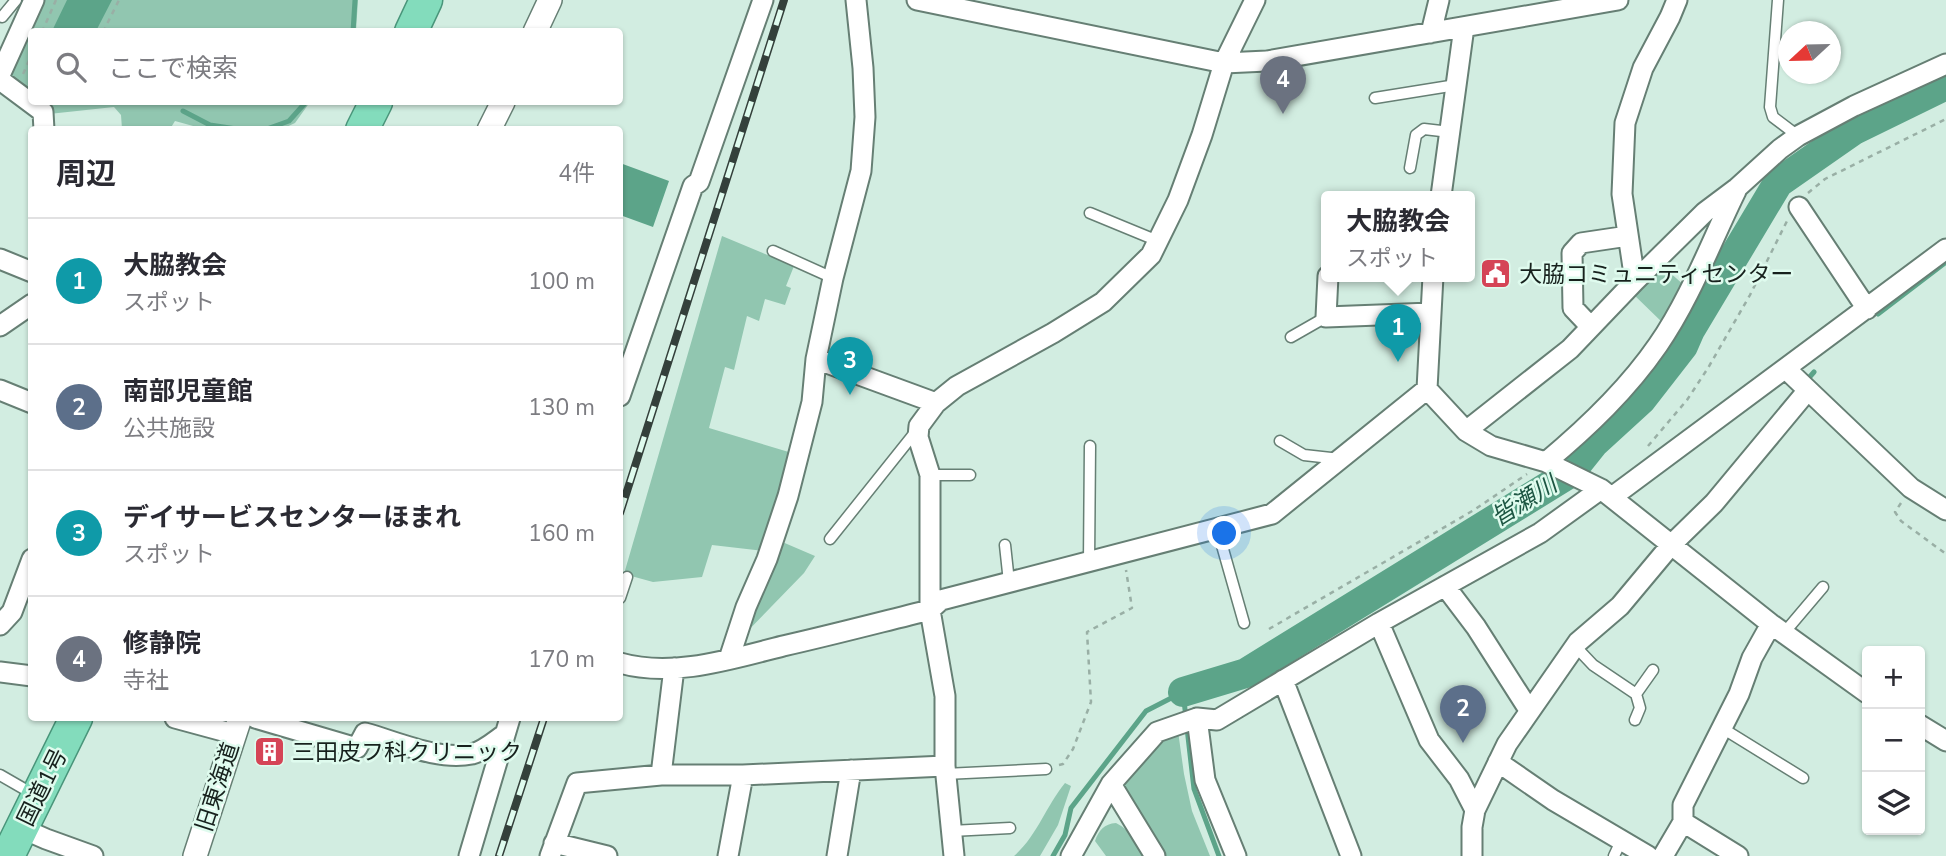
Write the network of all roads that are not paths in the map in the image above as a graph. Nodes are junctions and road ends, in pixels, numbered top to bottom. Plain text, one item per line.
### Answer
1 (16, 0) edge
2 (34, 0) edge
3 (426, 0) edge
4 (550, 0) edge
5 (763, 0) edge
6 (856, 0) edge
7 (917, 0) edge
8 (1255, 0) edge
9 (1439, 0) edge
10 (1618, 0) edge
11 (1677, 0) edge
12 (1778, 0) edge
13 (1545, 7) edge
14 (2, 17) dead end
15 (1464, 27) junction
16 (413, 28) edge
17 (537, 28) edge
18 (1431, 33) junction
19 (1224, 63) junction
20 (1946, 64) edge
21 (0, 78) edge
22 (1457, 85) junction
23 (1375, 98) dead end
24 (28, 100) edge
25 (34, 105) edge
26 (374, 105) edge
27 (502, 105) edge
28 (44, 126) edge
29 (364, 126) edge
30 (491, 126) edge
31 (1450, 132) junction
32 (1798, 136) junction
33 (1410, 167) dead end
34 (1737, 188) junction
35 (1442, 191) edge
36 (1798, 207) road end
37 (1090, 213) dead end
38 (1628, 236) junction
39 (1158, 241) junction
40 (1946, 249) edge
41 (773, 251) dead end
42 (0, 259) edge
43 (28, 270) edge
44 (833, 278) junction
45 (1636, 281) junction
46 (1328, 282) edge
47 (1433, 282) edge
48 (28, 307) edge
49 (1867, 309) junction
50 (1431, 313) junction
51 (1326, 317) junction
52 (0, 326) edge
53 (1591, 327) junction
54 (1292, 337) dead end
55 (816, 359) junction
56 (1786, 369) junction
57 (623, 387) edge
58 (1427, 389) junction
59 (0, 390) edge
60 (1808, 390) junction
61 (28, 400) edge
62 (936, 403) junction
63 (919, 426) junction
64 (1466, 431) junction
65 (1280, 441) dead end
66 (1090, 446) dead end
67 (1340, 459) junction
68 (1546, 462) junction
69 (930, 475) junction
70 (970, 475) dead end
71 (1607, 493) junction
72 (1946, 510) edge
73 (1217, 528) junction
74 (830, 539) dead end
75 (1005, 545) dead end
76 (1671, 545) junction
77 (1089, 562) junction
78 (28, 569) edge
79 (627, 577) dead end
80 (1009, 582) junction
81 (1445, 586) junction
82 (1823, 587) dead end
83 (623, 589) edge
84 (930, 610) junction
85 (1244, 623) dead end
86 (1379, 623) junction
87 (0, 625) edge
88 (1778, 629) junction
89 (1575, 646) junction
90 (730, 659) junction
91 (623, 664) edge
92 (674, 668) junction
93 (1653, 670) dead end
94 (0, 672) edge
95 (28, 676) edge
96 (1283, 680) junction
97 (1862, 689) edge
98 (1636, 694) junction
99 (1529, 710) junction
100 (1635, 720) dead end
101 (74, 721) edge
102 (198, 721) edge
103 (265, 721) edge
104 (1188, 721) junction
105 (237, 726) edge
106 (508, 726) edge
107 (1722, 728) junction
108 (1925, 728) edge
109 (1946, 741) edge
110 (1498, 762) junction
111 (1046, 769) road end
112 (851, 770) junction
113 (945, 770) junction
114 (0, 775) edge
115 (662, 775) junction
116 (743, 775) junction
117 (1803, 778) dead end
118 (1111, 784) junction
119 (37, 796) junction
120 (1475, 810) junction
121 (1683, 822) junction
122 (21, 828) junction
123 (1010, 828) dead end
124 (951, 831) junction
125 (1618, 848) edge
126 (552, 850) edge
127 (8, 856) edge
128 (93, 856) edge
129 (195, 856) edge
130 (469, 856) edge
131 (607, 856) edge
132 (728, 856) edge
133 (837, 856) edge
134 (954, 856) edge
135 (1071, 856) edge
136 (1155, 856) edge
137 (1236, 856) edge
138 (1351, 856) edge
139 (1472, 856) edge
140 (1648, 856) edge
141 (1664, 856) edge
142 (1738, 856) edge

1 - 14 lane
2 - 21 street
3 - 16 highway
4 - 17 street
5 - 57 street
6 - 44 street
7 - 19 street
8 - 19 street
9 - 18 street
10 - 13 street
11 - 38 street
12 - 32 lane
13 - 15 street
15 - 18 street
15 - 22 street
18 - 19 street
19 - 39 street
20 - 32 street
21 - 24 street
22 - 23 lane
22 - 31 street
25 - 28 street
26 - 29 highway
27 - 30 street
31 - 33 lane
31 - 35 street
32 - 34 street
34 - 45 street
34 - 68 street
36 - 49 street
37 - 39 lane
38 - 45 street
38 - 53 street
39 - 62 street
40 - 49 street
41 - 44 lane
42 - 43 street
44 - 55 street
45 - 53 street
46 - 51 street
47 - 50 street
48 - 52 street
49 - 56 street
50 - 51 street
50 - 58 street
51 - 54 lane
53 - 64 street
55 - 62 street
55 - 90 street
56 - 60 street
56 - 71 street
58 - 64 street
58 - 67 street
59 - 61 street
60 - 72 street
60 - 76 street
62 - 63 street
63 - 69 street
63 - 74 lane
64 - 68 street
65 - 67 lane
66 - 77 lane
67 - 73 street
68 - 71 street
69 - 70 lane
69 - 84 street
71 - 76 street
71 - 81 street
73 - 77 street
73 - 85 lane
75 - 80 lane
76 - 88 street
76 - 89 street
77 - 80 street
78 - 87 street
79 - 83 lane
80 - 84 street
81 - 86 street
81 - 99 street
82 - 88 lane
84 - 90 street
84 - 113 street
86 - 96 street
86 - 120 street
88 - 97 street
88 - 107 street
89 - 98 lane
89 - 99 street
90 - 92 street
91 - 92 street
92 - 115 street
93 - 98 lane
94 - 95 street
96 - 104 street
96 - 138 street
98 - 100 lane
99 - 110 street
101 - 119 highway, 国道1号
102 - 105 street
103 - 106 street
104 - 118 street
104 - 137 street
105 - 129 street, 旧東海道
106 - 130 street
107 - 117 lane
107 - 121 street
108 - 109 street
110 - 120 street
110 - 125 street
111 - 113 lane
112 - 113 street
112 - 116 street
112 - 133 street
113 - 124 street
114 - 119 lane
115 - 116 street
115 - 126 street
116 - 132 street
118 - 135 street
118 - 136 street
119 - 122 highway, 国道1号
120 - 139 street
121 - 141 street
121 - 142 street
122 - 127 highway, 国道1号
122 - 128 street
123 - 124 lane
124 - 134 street
125 - 140 street
126 - 131 street

